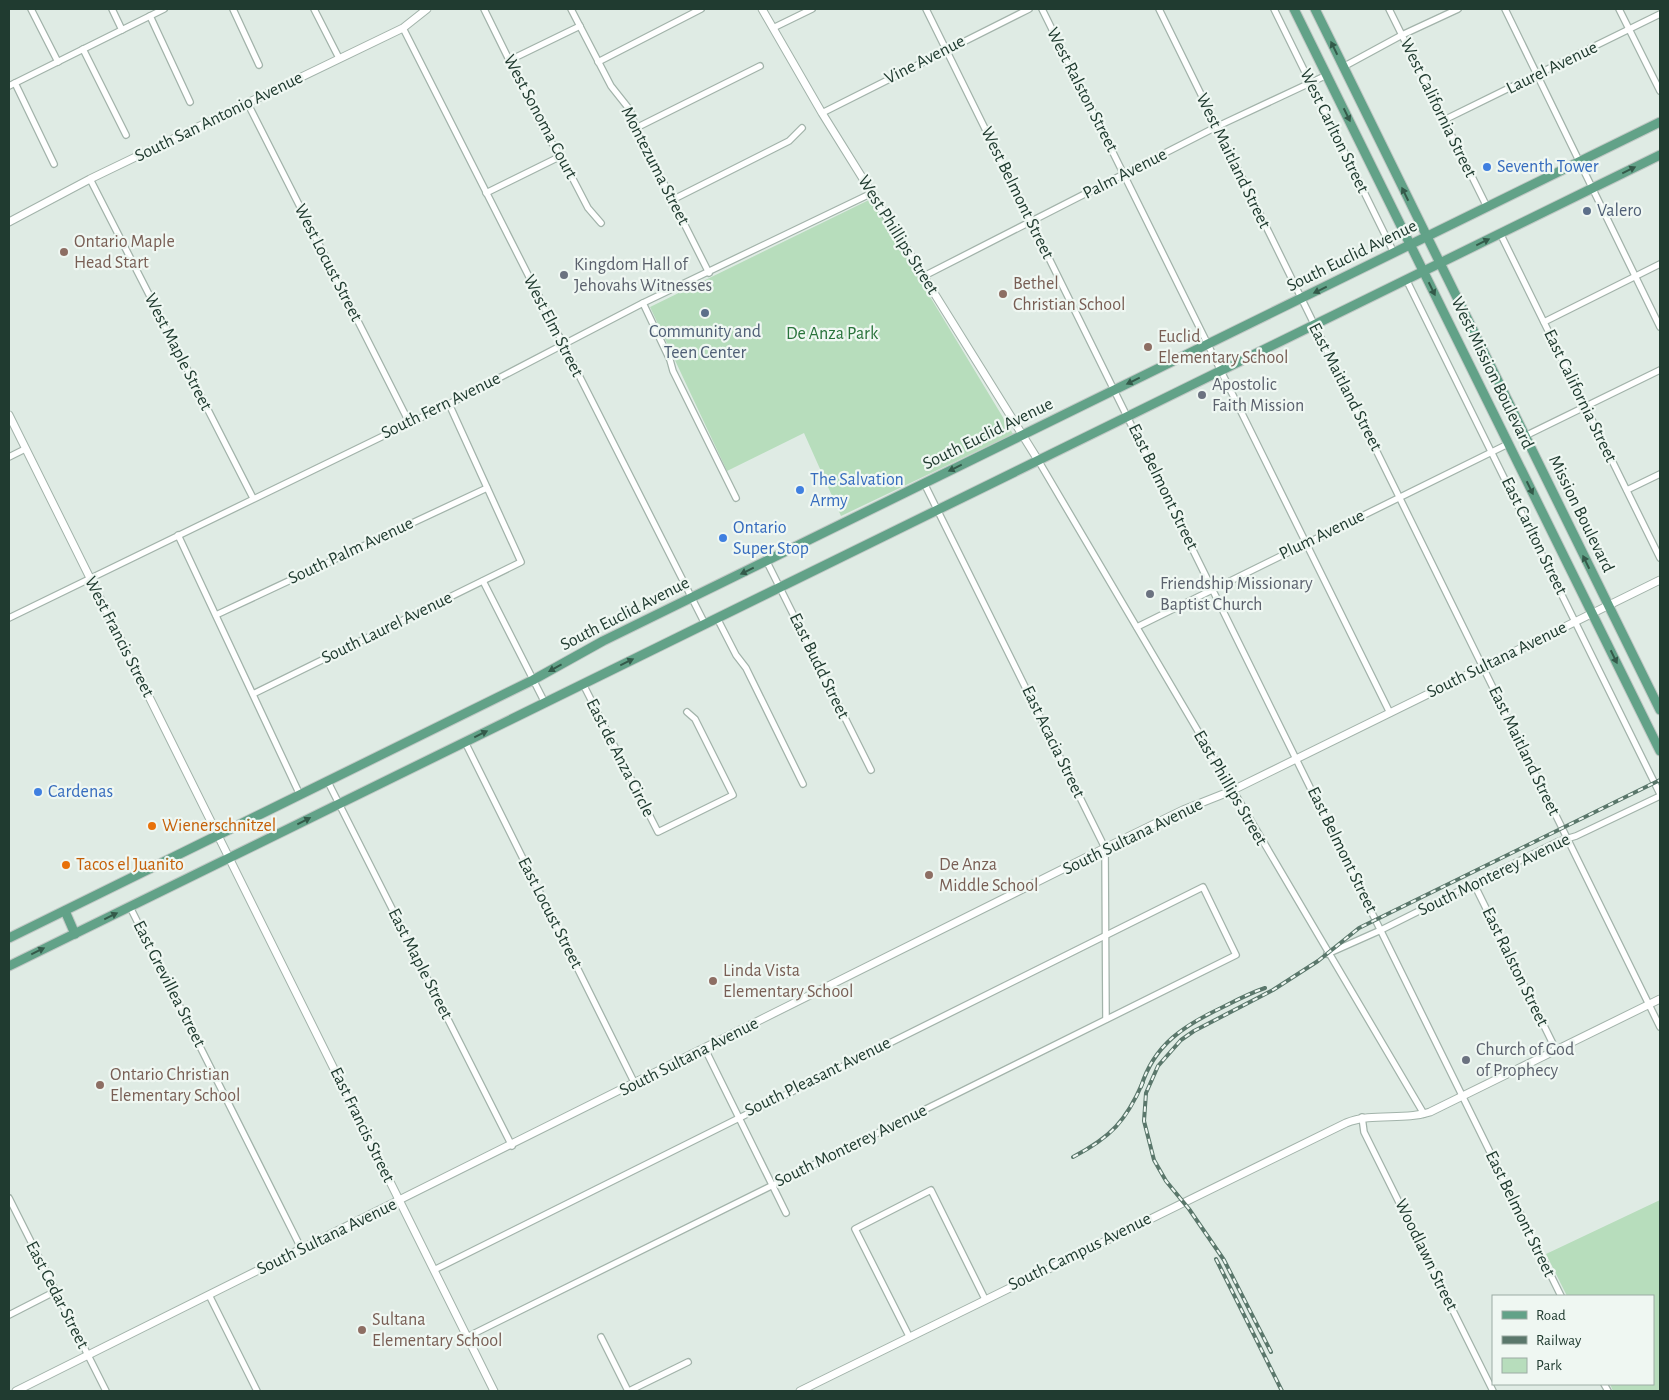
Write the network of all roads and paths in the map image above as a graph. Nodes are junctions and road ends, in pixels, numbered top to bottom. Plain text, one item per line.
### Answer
1 (31, 9) edge
2 (112, 9) edge
3 (164, 9) edge
4 (233, 9) edge
5 (314, 9) edge
6 (427, 9) edge
7 (484, 9) edge
8 (571, 9) edge
9 (701, 9) edge
10 (762, 9) edge
11 (812, 9) edge
12 (926, 9) edge
13 (1028, 9) edge
14 (1042, 9) edge
15 (1159, 9) edge
16 (1274, 9) edge
17 (1294, 9) edge
18 (1315, 9) edge
19 (1389, 9) edge
20 (1458, 9) edge
21 (1505, 9) edge
22 (1619, 9) edge
23 (1660, 14) edge
24 (150, 16) junction
25 (580, 26) junction
26 (403, 28) junction
27 (773, 28) junction
28 (1629, 29) junction
29 (122, 30) junction
30 (1402, 35) junction
31 (83, 49) junction
32 (946, 49) junction
33 (339, 58) junction
34 (510, 60) junction
35 (58, 62) junction
36 (598, 62) junction
37 (259, 65) dead end
38 (760, 66) dead end
39 (1344, 67) junction
40 (1327, 75) junction
41 (1537, 76) junction
42 (15, 83) junction
43 (1310, 83) junction
44 (9, 86) edge
45 (1660, 91) edge
46 (190, 102) dead end
47 (248, 104) junction
48 (822, 113) junction
49 (1444, 120) junction
50 (1660, 122) edge
51 (1216, 127) junction
52 (636, 128) junction
53 (802, 128) dead end
54 (126, 135) dead end
55 (1660, 155) edge
56 (561, 156) junction
57 (1580, 162) junction
58 (54, 164) dead end
59 (1124, 174) junction
60 (90, 179) junction
61 (1593, 188) junction
62 (486, 193) junction
63 (872, 193) junction
64 (672, 200) junction
65 (1486, 207) junction
66 (1031, 221) junction
67 (9, 222) edge
68 (601, 222) dead end
69 (1500, 234) junction
70 (1426, 237) junction
71 (1410, 245) junction
72 (1394, 253) junction
73 (1439, 263) junction
74 (1660, 264) edge
75 (1423, 271) junction
76 (709, 272) junction
77 (924, 276) junction
78 (1636, 276) junction
79 (1406, 279) junction
80 (1301, 299) junction
81 (643, 303) junction
82 (1308, 313) joint
83 (1544, 322) junction
84 (1313, 324) junction
85 (1660, 327) edge
86 (563, 344) junction
87 (1208, 345) junction
88 (1220, 370) junction
89 (1660, 370) edge
90 (1115, 390) junction
91 (449, 404) junction
92 (1122, 404) joint
93 (1585, 408) junction
94 (9, 415) edge
95 (1128, 416) junction
96 (409, 422) junction
97 (1021, 436) junction
98 (1525, 436) junction
99 (1508, 444) junction
100 (25, 449) junction
101 (1491, 451) junction
102 (9, 457) edge
103 (1038, 460) junction
104 (1660, 474) edge
105 (924, 483) junction
106 (487, 488) junction
107 (1626, 490) junction
108 (1400, 497) junction
109 (253, 498) junction
110 (736, 498) dead end
111 (937, 510) junction
112 (178, 535) junction
113 (1307, 543) junction
114 (1660, 558) edge
115 (767, 562) junction
116 (89, 578) junction
117 (1660, 580) edge
118 (484, 581) junction
119 (780, 587) junction
120 (1213, 588) junction
121 (692, 598) junction
122 (1608, 605) junction
123 (1592, 613) junction
124 (216, 615) junction
125 (9, 618) edge
126 (717, 618) junction
127 (1576, 621) junction
128 (705, 624) junction
129 (1137, 627) junction
130 (1482, 667) junction
131 (533, 680) junction
132 (583, 684) junction
133 (253, 694) junction
134 (544, 703) junction
135 (1660, 710) edge
136 (687, 712) dead end
137 (1390, 713) junction
138 (465, 742) junction
139 (1660, 751) edge
140 (1297, 758) junction
141 (871, 770) dead end
142 (328, 782) junction
143 (803, 784) dead end
144 (1231, 791) junction
145 (300, 795) junction
146 (1660, 795) edge
147 (338, 804) junction
148 (219, 835) junction
149 (1567, 839) junction
150 (1105, 848) junction
151 (230, 859) junction
152 (1474, 884) junction
153 (130, 907) junction
154 (65, 911) junction
155 (1381, 930) junction
156 (75, 934) junction
157 (1106, 935) junction
158 (9, 938) edge
159 (1327, 954) junction
160 (1236, 955) joint
161 (9, 966) edge
162 (1660, 999) edge
163 (1650, 1005) junction
164 (1106, 1019) junction
165 (1660, 1027) edge
166 (705, 1049) junction
167 (1556, 1050) junction
168 (635, 1084) junction
169 (1463, 1096) junction
170 (1424, 1114) junction
171 (738, 1117) junction
172 (1362, 1118) junction
173 (512, 1146) junction
174 (772, 1185) junction
175 (9, 1198) edge
176 (400, 1201) junction
177 (786, 1213) dead end
178 (302, 1250) junction
179 (434, 1270) junction
180 (54, 1292) junction
181 (209, 1295) junction
182 (1561, 1295) edge
183 (985, 1299) junction
184 (9, 1316) edge
185 (909, 1336) junction
186 (467, 1337) junction
187 (601, 1337) dead end
188 (88, 1355) junction
189 (688, 1362) dead end
190 (19, 1391) edge
191 (106, 1391) edge
192 (257, 1391) edge
193 (494, 1391) edge
194 (629, 1391) edge
195 (800, 1391) edge
196 (1493, 1391) edge

1 - 35 street
2 - 29 street
3 - 24 street
4 - 37 street
5 - 33 street
6 - 26 street, South San Antonio Avenue
7 - 34 street, West Sonoma Court
8 - 25 street, Montezuma Street
9 - 36 street
10 - 27 street, West Phillips Street
11 - 27 street
12 - 32 street, West Belmont Street
13 - 32 street, Vine Avenue
14 - 59 street, West Ralston Street
15 - 51 street, West Maitland Street
16 - 43 street, West Carlton Street
17 - 40 main road, West Mission Boulevard
39 -> 18 main road
19 - 30 street, West California Street
20 - 30 street
21 - 41 street
22 - 28 street
23 - 28 street, Laurel Avenue
24 - 29 street
24 - 46 street
25 - 34 street
25 - 36 street, Montezuma Street
26 - 33 street, South San Antonio Avenue
26 - 62 street, West Elm Street
27 - 48 street, West Phillips Street
28 - 41 street, Laurel Avenue
28 - 45 street
29 - 31 street
30 - 39 street
30 - 49 street, West California Street
31 - 35 street
31 - 54 street
32 - 48 street, Vine Avenue
32 - 66 street, West Belmont Street
33 - 47 street, South San Antonio Avenue
34 - 56 street, West Sonoma Court
35 - 42 street
36 - 52 street, Montezuma Street
38 - 52 street
70 -> 39 main road
40 - 43 street, Palm Avenue
40 -> 71 main road, West Mission Boulevard
41 - 49 street, Laurel Avenue
41 - 57 street
42 - 44 street
42 - 58 street
43 - 51 street, Palm Avenue
43 - 72 street, West Carlton Street
47 - 60 street, South San Antonio Avenue
47 - 96 street, West Locust Street
48 - 63 street, West Phillips Street
49 - 65 street, West California Street
50 - 57 main road, South Euclid Avenue
51 - 59 street, Palm Avenue
51 - 80 street, West Maitland Street
52 - 64 street, Montezuma Street
53 - 64 street
61 -> 55 main road
56 - 62 street
56 - 68 street, West Sonoma Court
57 - 61 street
57 - 65 main road, South Euclid Avenue
59 - 66 street, Palm Avenue
59 - 87 street, West Ralston Street
60 - 67 street, South San Antonio Avenue
60 - 109 street, West Maple Street
61 - 69 main road
61 - 78 street
62 - 86 street, West Elm Street
63 - 76 street, South Fern Avenue
63 - 77 street, West Phillips Street
64 - 76 street, Montezuma Street
65 - 70 main road, South Euclid Avenue
66 - 77 street, Palm Avenue
66 - 90 street, West Belmont Street
73 -> 69 main road
69 - 83 street, East California Street
70 - 71 main road, South Euclid Avenue
70 - 73 main road, Mission Boulevard
71 - 72 main road, South Euclid Avenue
71 - 75 main road, West Mission Boulevard
72 -> 80 main road, South Euclid Avenue
73 - 75 main road
73 - 98 main road, Mission Boulevard
74 - 78 street
75 - 79 main road
75 -> 99 main road, West Mission Boulevard
76 - 81 street, South Fern Avenue
77 - 97 street, West Phillips Street
78 - 83 street
78 - 85 street
79 - 84 main road
79 - 101 street, East Carlton Street
80 - 82 street, West Maitland Street
80 - 87 main road, South Euclid Avenue
81 - 86 street, South Fern Avenue
81 - 110 street
82 - 84 street, East Maitland Street
83 - 93 street, East California Street
84 - 88 main road
84 - 108 street, East Maitland Street
86 - 91 street, South Fern Avenue
86 - 121 street, West Elm Street
87 - 88 street, West Ralston Street
87 -> 90 main road, South Euclid Avenue
88 - 95 main road
88 - 113 street, West Ralston Street
89 - 93 street
90 - 92 street, West Belmont Street
90 - 97 main road, South Euclid Avenue
91 - 96 street, South Fern Avenue
91 - 106 street
92 - 95 street, East Belmont Street
93 - 98 street
93 - 107 street, East California Street
94 - 100 street, West Francis Street
95 - 103 main road
95 - 120 street, East Belmont Street
96 - 109 street, South Fern Avenue
97 - 103 street, West Phillips Street
97 -> 105 main road, South Euclid Avenue
122 -> 98 main road, Mission Boulevard
99 - 101 street, Plum Avenue
99 -> 123 main road, West Mission Boulevard
100 - 102 street
100 - 116 street, West Francis Street
101 - 108 street, Plum Avenue
101 - 127 street, East Carlton Street
103 - 111 main road
103 - 129 street, East Phillips Street
104 - 107 street
105 - 111 street, East Acacia Street
105 - 115 main road, South Euclid Avenue
106 - 118 street, South Laurel Avenue
106 - 124 street, South Palm Avenue
107 - 114 street, East California Street
108 - 113 street, Plum Avenue
108 - 130 street, East Maitland Street
109 - 112 street, South Fern Avenue
111 - 119 main road
111 - 150 street, East Acacia Street
112 - 116 street, South Fern Avenue
112 - 124 street
113 - 120 street, Plum Avenue
113 - 137 street, West Ralston Street
115 - 119 street, East Budd Street
115 -> 121 main road, South Euclid Avenue
116 - 125 street, South Fern Avenue
116 - 148 street, West Francis Street
117 - 122 street, South Sultana Avenue
118 - 131 street
118 - 133 street, South Laurel Avenue
119 - 126 main road
119 - 141 street, East Budd Street
120 - 129 street, Plum Avenue
120 - 140 street, East Belmont Street
121 - 128 street, West Elm Street
121 -> 131 main road, South Euclid Avenue
122 - 123 street, South Sultana Avenue
122 - 135 main road, Mission Boulevard
123 - 127 street, South Sultana Avenue
123 -> 139 main road, West Mission Boulevard
124 - 133 street
126 - 128 main road
126 - 143 street
127 - 130 street, South Sultana Avenue
127 - 146 street, East Carlton Street
132 -> 128 main road
129 - 144 street, East Phillips Street
130 - 137 street, South Sultana Avenue
130 - 149 street, East Maitland Street
131 - 134 street
131 - 142 main road, South Euclid Avenue
132 - 134 main road
132 - 136 street, East de Anza Circle
133 - 145 street
138 -> 134 main road
137 - 140 street, South Sultana Avenue
138 - 147 main road
138 - 168 street, East Locust Street
140 - 144 street, South Sultana Avenue
140 - 155 street, East Belmont Street
142 - 145 main road, South Euclid Avenue
142 - 147 street, East Maple Street
144 - 150 street, South Sultana Avenue
144 - 159 street, East Phillips Street
145 - 148 main road, South Euclid Avenue
146 - 149 street, South Monterey Avenue
151 -> 147 main road
147 - 173 street, East Maple Street
148 - 151 street, West Francis Street
148 - 154 main road, South Euclid Avenue
149 - 152 street, South Monterey Avenue
149 - 163 street, East Maitland Street
150 - 157 street, East Acacia Street
150 - 166 street, South Sultana Avenue
151 - 153 main road
151 - 176 street, East Francis Street
152 - 155 street, South Monterey Avenue
152 - 167 street, East Ralston Street
156 -> 153 main road
153 - 178 street, East Grevillea Street
154 - 156 main road
154 - 158 main road, South Euclid Avenue
155 - 159 street, South Monterey Avenue
155 - 169 street, East Belmont Street
161 -> 156 main road
157 - 160 street, South Pleasant Avenue
157 - 164 street, East Acacia Street
157 - 171 street, South Pleasant Avenue
159 - 170 street, East Phillips Street
160 - 164 street, South Monterey Avenue
162 - 163 street
163 - 165 street, East Maitland Street
163 - 167 street
164 - 174 street, South Monterey Avenue
166 - 168 street, South Sultana Avenue
166 - 171 street
167 - 169 street
168 - 173 street, South Sultana Avenue
169 - 170 street
169 - 182 street, East Belmont Street
170 - 172 street
171 - 174 street
171 - 179 street, South Pleasant Avenue
172 - 183 street, South Campus Avenue
172 - 196 street, Woodlawn Street
173 - 176 street, South Sultana Avenue
174 - 177 street
174 - 186 street, South Monterey Avenue
175 - 180 street, East Cedar Street
176 - 178 street, South Sultana Avenue
176 - 179 street, East Francis Street
178 - 181 street, South Sultana Avenue
179 - 186 street, East Francis Street
180 - 184 street
180 - 188 street, East Cedar Street
181 - 188 street, South Sultana Avenue
181 - 192 street
183 - 185 street, South Campus Avenue
183 - 185 street
185 - 195 street, South Campus Avenue
186 - 193 street, East Francis Street
187 - 194 street
188 - 190 street, South Sultana Avenue
188 - 191 street, East Cedar Street
189 - 194 street

